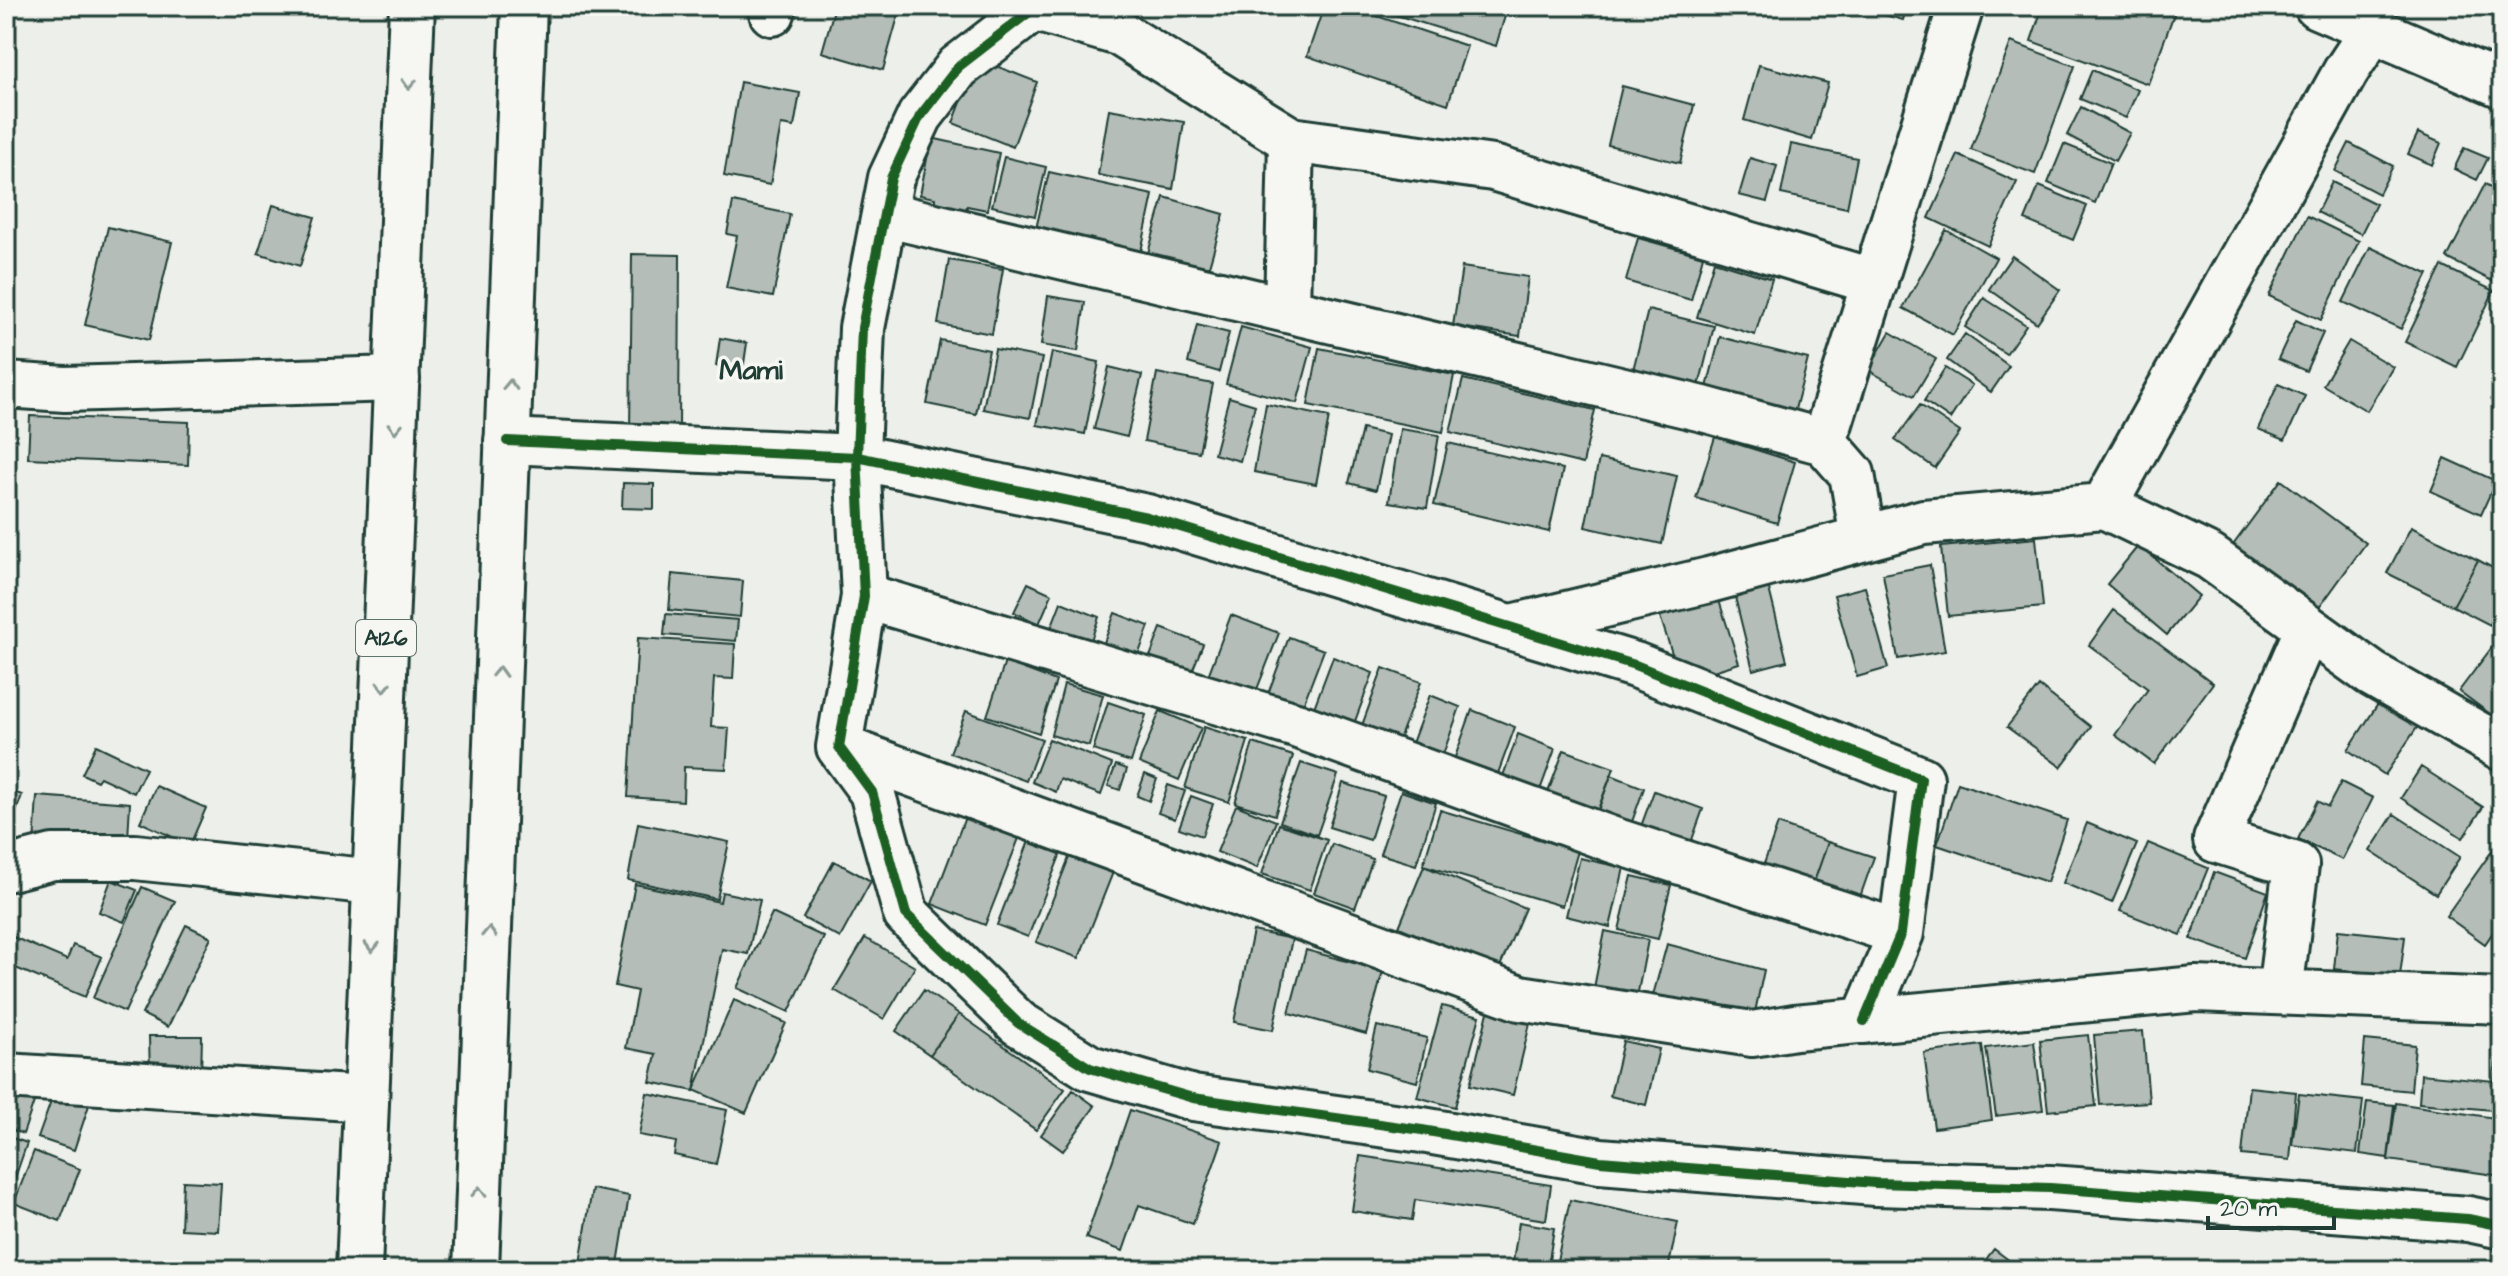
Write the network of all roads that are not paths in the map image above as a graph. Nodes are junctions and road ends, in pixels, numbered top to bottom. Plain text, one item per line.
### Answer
1 (412, 6) edge
2 (524, 6) edge
3 (1961, 6) edge
4 (2317, 6) edge
5 (1035, 7) edge
6 (2373, 30) junction
7 (2502, 85) edge
8 (1291, 140) junction
9 (884, 214) junction
10 (1875, 282) junction
11 (1287, 309) junction
12 (397, 379) junction
13 (6, 385) edge
14 (507, 441) junction
15 (1824, 442) junction
16 (857, 457) junction
17 (2104, 506) junction
18 (1863, 538) junction
19 (864, 596) junction
20 (1511, 627) junction
21 (2308, 628) junction
22 (839, 747) junction
23 (2502, 748) edge
24 (6, 869) edge
25 (375, 882) junction
26 (1901, 933) junction
27 (2280, 992) junction
28 (2502, 1001) edge
29 (1864, 1021) junction
30 (6, 1076) edge
31 (366, 1099) junction
32 (2502, 1226) edge
33 (359, 1270) edge
34 (476, 1270) edge

1 -> 12 main road, A126
14 -> 2 main road
3 - 10 main road
4 - 6 main road
5 - 8 main road
5 - 9 main road
6 - 7 main road
6 - 17 main road
8 - 10 main road
8 - 11 main road
9 - 11 main road
9 - 16 main road
10 - 15 main road
11 - 15 main road
12 - 13 main road
12 -> 25 main road, A126
14 - 16 main road
34 -> 14 main road
15 - 18 main road
16 - 19 main road
16 - 20 main road
17 - 18 main road
17 - 21 main road
18 - 20 main road
19 - 22 main road
19 - 26 main road
20 - 26 main road
21 - 23 main road
21 - 27 main road
22 - 29 main road
22 - 32 main road
24 - 25 main road
25 -> 31 main road, A126
26 - 29 main road
27 - 28 main road
27 - 29 main road
30 - 31 main road
31 - 33 main road, A126

